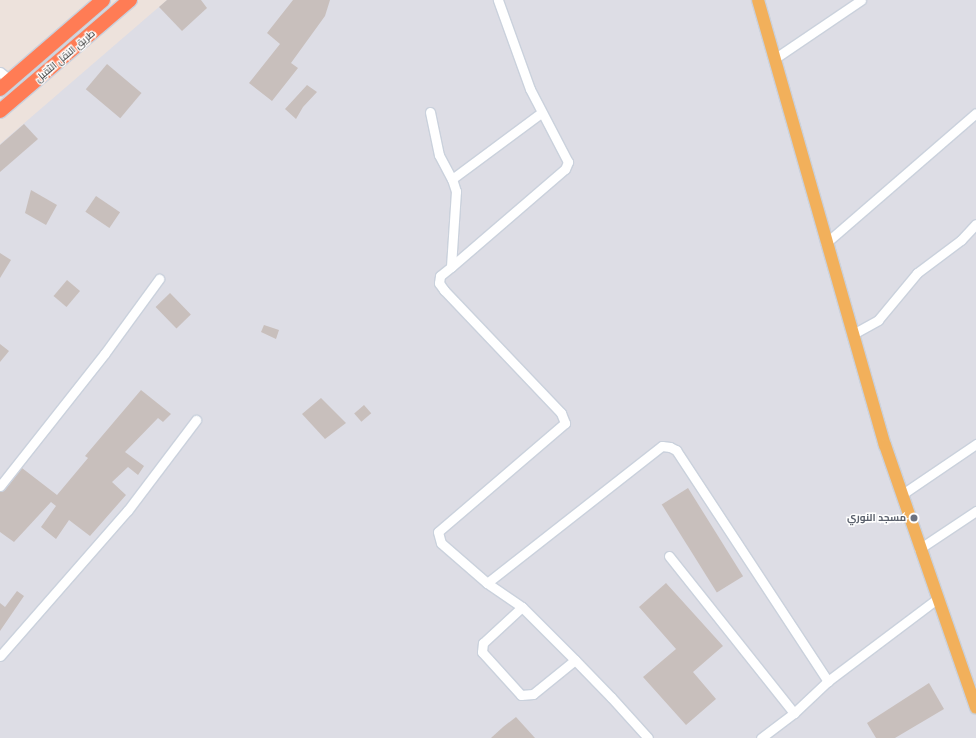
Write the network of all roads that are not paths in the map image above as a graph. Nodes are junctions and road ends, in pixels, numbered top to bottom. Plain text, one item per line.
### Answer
1 (103, 0) edge
2 (130, 0) edge
3 (498, 0) edge
4 (758, 0) edge
5 (861, 0) edge
6 (774, 58) junction
7 (3, 80) edge
8 (0, 111) edge
9 (430, 112) dead end
10 (541, 113) junction
11 (976, 113) edge
12 (452, 178) junction
13 (976, 224) edge
14 (826, 243) junction
15 (451, 267) junction
16 (159, 279) dead end
17 (853, 334) junction
18 (196, 420) dead end
19 (976, 444) edge
20 (0, 486) edge
21 (901, 495) junction
22 (976, 511) edge
23 (919, 549) junction
24 (669, 556) dead end
25 (487, 583) junction
26 (938, 598) junction
27 (522, 607) junction
28 (0, 656) edge
29 (574, 660) junction
30 (828, 681) junction
31 (976, 708) edge
32 (794, 713) junction
33 (648, 738) edge
34 (760, 738) edge

1 - 7 highway, طريق النقل الثقيل
2 - 8 highway, طريق النقل الثقيل
3 - 10 street
4 - 6 main road
5 - 6 street
6 - 14 main road
9 - 12 street
10 - 12 street
10 - 15 street
11 - 14 street
12 - 15 street
13 - 17 street
14 - 17 main road
15 - 25 street
16 - 20 street
17 - 21 main road
18 - 28 street
19 - 21 street
21 - 23 main road
22 - 23 street
23 - 26 main road
24 - 32 street
25 - 27 street
25 - 30 street
26 - 30 street
26 - 31 main road
27 - 29 street
27 - 29 street
29 - 33 street
30 - 32 street
32 - 34 street

